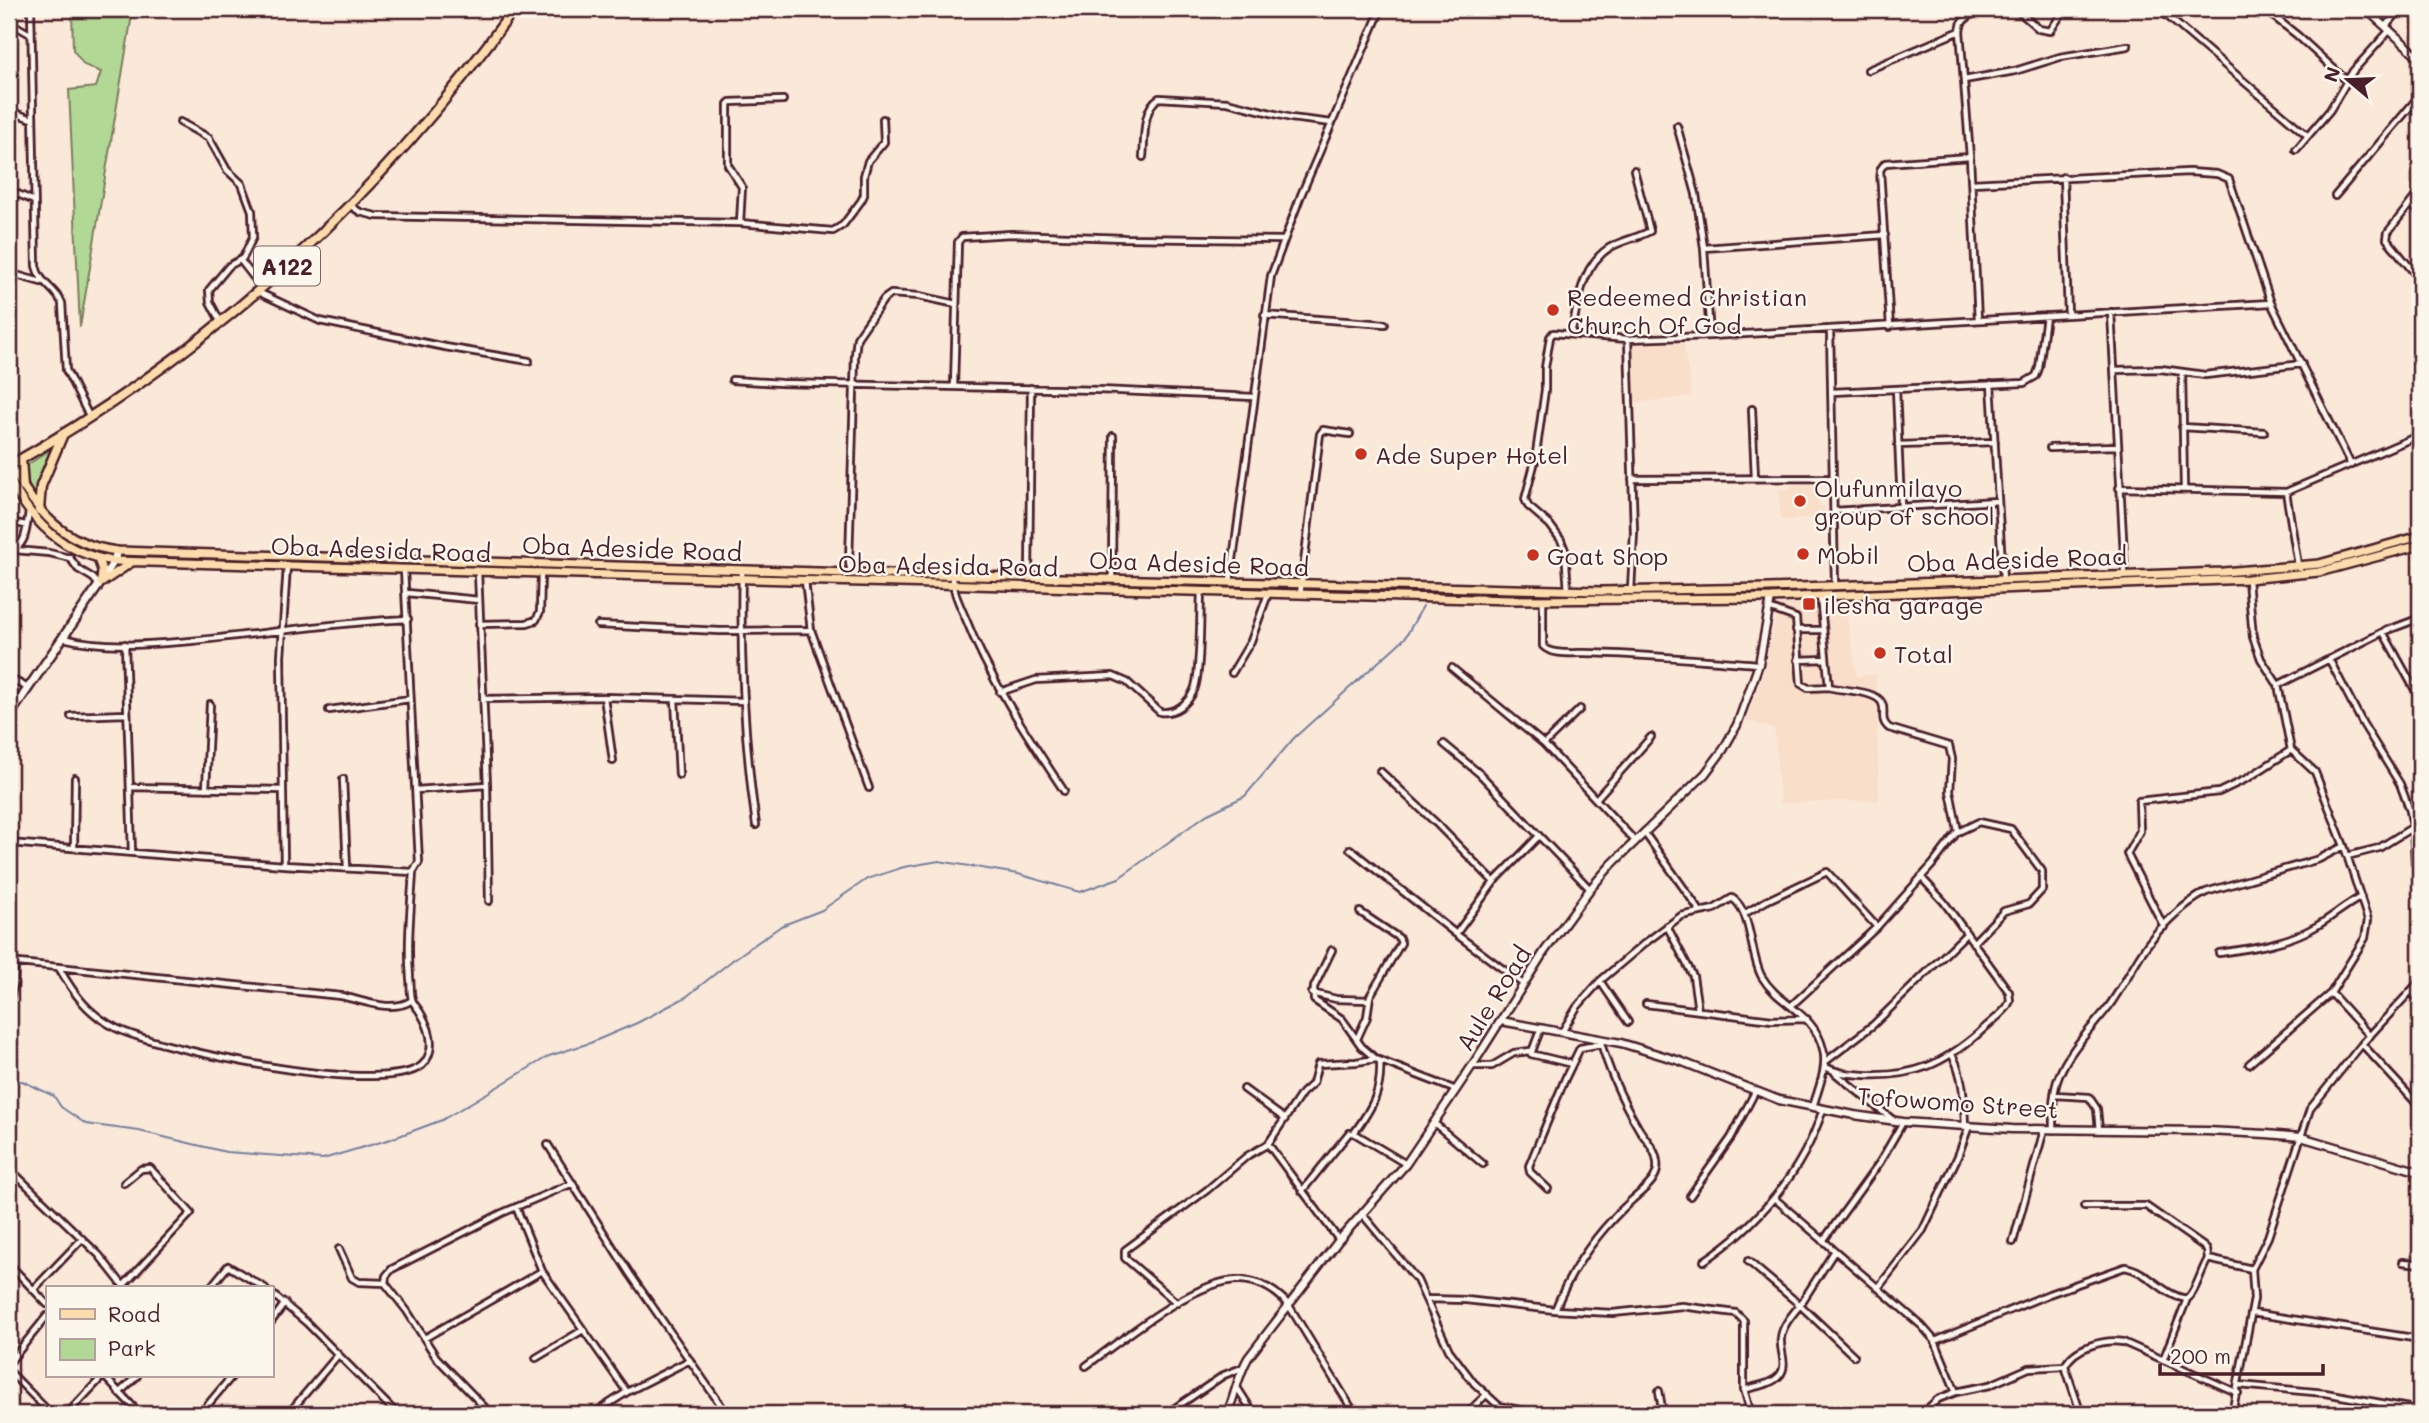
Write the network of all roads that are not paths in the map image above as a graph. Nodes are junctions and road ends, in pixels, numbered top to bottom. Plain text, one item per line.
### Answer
1 (31, 9) edge
2 (514, 9) edge
3 (1381, 9) edge
4 (1978, 9) edge
5 (2017, 9) edge
6 (2065, 9) edge
7 (2159, 9) edge
8 (2264, 9) edge
9 (2287, 9) edge
10 (2366, 9) edge
11 (2401, 9) edge
12 (2278, 19) junction
13 (9, 22) edge
14 (2388, 28) junction
15 (1960, 31) junction
16 (30, 34) junction
17 (2128, 46) dead end
18 (2420, 58) edge
19 (1868, 70) dead end
20 (1964, 80) junction
21 (2346, 80) junction
22 (2420, 95) edge
23 (783, 100) dead end
24 (9, 111) edge
25 (32, 119) junction
26 (883, 120) dead end
27 (180, 122) dead end
28 (1332, 123) junction
29 (1677, 126) dead end
30 (2308, 136) junction
31 (2296, 150) dead end
32 (1143, 157) dead end
33 (1970, 157) junction
34 (1634, 170) dead end
35 (2063, 177) junction
36 (1972, 183) junction
37 (9, 190) edge
38 (2420, 191) edge
39 (2335, 196) dead end
40 (34, 201) junction
41 (2410, 204) junction
42 (351, 206) junction
43 (2420, 213) edge
44 (740, 223) junction
45 (1885, 235) junction
46 (1283, 240) junction
47 (1704, 248) junction
48 (241, 261) junction
49 (9, 273) edge
50 (2420, 280) edge
51 (42, 282) junction
52 (261, 290) junction
53 (2271, 303) junction
54 (956, 304) junction
55 (2111, 312) junction
56 (1264, 314) junction
57 (2068, 314) junction
58 (2046, 316) junction
59 (1978, 320) junction
60 (220, 322) junction
61 (1385, 324) dead end
62 (1889, 327) junction
63 (1830, 330) junction
64 (1571, 334) junction
65 (1710, 336) junction
66 (1628, 339) junction
67 (529, 361) dead end
68 (2302, 364) junction
69 (2114, 370) junction
70 (2182, 372) junction
71 (732, 380) dead end
72 (855, 384) junction
73 (1991, 384) junction
74 (954, 386) junction
75 (1031, 388) junction
76 (1896, 389) junction
77 (1832, 392) junction
78 (1254, 397) junction
79 (1752, 409) dead end
80 (89, 417) junction
81 (2182, 427) junction
82 (2264, 432) dead end
83 (64, 433) junction
84 (1350, 434) dead end
85 (2420, 435) edge
86 (1113, 436) dead end
87 (1995, 442) junction
88 (1898, 445) junction
89 (2117, 446) junction
90 (2050, 448) dead end
91 (21, 459) junction
92 (10, 465) edge
93 (2351, 465) junction
94 (1755, 478) junction
95 (1833, 478) junction
96 (9, 479) edge
97 (1632, 479) junction
98 (15, 488) edge
99 (2119, 488) junction
100 (2184, 488) junction
101 (2286, 492) junction
102 (1997, 501) junction
103 (1901, 505) junction
104 (39, 510) junction
105 (1834, 511) junction
106 (29, 512) junction
107 (9, 522) edge
108 (26, 526) junction
109 (2420, 536) edge
110 (2420, 545) edge
111 (12, 550) edge
112 (117, 551) junction
113 (99, 559) junction
114 (114, 561) junction
115 (132, 562) junction
116 (287, 566) junction
117 (590, 566) junction
118 (2298, 566) junction
119 (404, 569) junction
120 (742, 570) junction
121 (478, 572) junction
122 (541, 573) junction
123 (848, 573) junction
124 (590, 575) junction
125 (2125, 575) junction
126 (953, 576) junction
127 (1028, 577) junction
128 (2141, 578) junction
129 (742, 579) junction
130 (2248, 579) junction
131 (1112, 580) junction
132 (1982, 580) junction
133 (2003, 580) junction
134 (806, 581) junction
135 (1230, 583) junction
136 (100, 584) junction
137 (952, 585) junction
138 (1301, 585) junction
139 (1835, 585) junction
140 (1983, 589) junction
141 (1510, 590) junction
142 (1568, 591) junction
143 (1631, 591) junction
144 (1201, 592) junction
145 (407, 593) junction
146 (1268, 594) junction
147 (1300, 596) junction
148 (1820, 596) junction
149 (1771, 597) junction
150 (479, 600) junction
151 (1510, 600) junction
152 (1544, 600) junction
153 (1770, 609) junction
154 (2420, 618) edge
155 (408, 620) junction
156 (480, 624) junction
157 (598, 625) dead end
158 (742, 630) junction
159 (811, 630) junction
160 (1796, 630) junction
161 (1823, 630) junction
162 (282, 632) junction
163 (2383, 632) junction
164 (62, 638) junction
165 (125, 644) junction
166 (1826, 659) junction
167 (2329, 659) junction
168 (1798, 660) junction
169 (1759, 664) junction
170 (1452, 668) dead end
171 (1232, 673) dead end
172 (9, 678) edge
173 (2278, 685) junction
174 (1829, 687) junction
175 (28, 688) junction
176 (1000, 692) junction
177 (604, 697) junction
178 (410, 699) junction
179 (483, 699) junction
180 (675, 699) junction
181 (2420, 699) edge
182 (744, 701) junction
183 (210, 704) dead end
184 (1580, 709) dead end
185 (329, 710) dead end
186 (126, 714) junction
187 (9, 716) edge
188 (71, 716) dead end
189 (1651, 737) dead end
190 (1444, 744) dead end
191 (1544, 744) junction
192 (2291, 750) junction
193 (613, 761) dead end
194 (1380, 771) dead end
195 (679, 775) dead end
196 (75, 778) dead end
197 (343, 779) dead end
198 (487, 785) junction
199 (130, 787) junction
200 (869, 788) dead end
201 (206, 789) junction
202 (282, 790) junction
203 (415, 790) junction
204 (1064, 791) dead end
205 (1596, 799) junction
206 (756, 825) dead end
207 (2413, 827) junction
208 (1644, 832) junction
209 (1957, 832) junction
210 (1539, 836) junction
211 (1635, 841) junction
212 (9, 843) edge
213 (2344, 846) junction
214 (75, 848) junction
215 (1350, 849) dead end
216 (132, 852) junction
217 (2347, 856) junction
218 (2415, 864) dead end
219 (284, 865) junction
220 (346, 868) junction
221 (413, 872) junction
222 (1921, 877) junction
223 (1494, 882) junction
224 (1590, 889) junction
225 (2361, 897) junction
226 (489, 901) dead end
227 (1700, 911) junction
228 (1360, 912) dead end
229 (1744, 914) junction
230 (1667, 926) junction
231 (1877, 927) junction
232 (2164, 927) junction
233 (1456, 934) junction
234 (1966, 934) junction
235 (1973, 943) junction
236 (1332, 950) dead end
237 (2219, 953) dead end
238 (9, 961) edge
239 (15, 963) junction
240 (59, 968) junction
241 (1600, 981) junction
242 (2420, 981) edge
243 (1523, 984) junction
244 (2410, 991) junction
245 (1312, 993) junction
246 (2331, 993) junction
247 (412, 1000) junction
248 (1368, 1000) junction
249 (2420, 1001) edge
250 (9, 1004) edge
251 (1646, 1004) dead end
252 (1792, 1005) junction
253 (1698, 1010) junction
254 (1808, 1019) junction
255 (1501, 1021) junction
256 (1628, 1022) dead end
257 (1541, 1028) junction
258 (1562, 1032) junction
259 (2370, 1036) junction
260 (1357, 1040) junction
261 (1601, 1042) junction
262 (2362, 1044) junction
263 (1531, 1051) junction
264 (1952, 1055) junction
265 (1378, 1060) junction
266 (1572, 1063) junction
267 (1824, 1064) junction
268 (2249, 1064) dead end
269 (1472, 1066) junction
270 (1834, 1072) junction
271 (1244, 1089) dead end
272 (1456, 1090) junction
273 (1755, 1092) junction
274 (2055, 1095) junction
275 (1814, 1107) junction
276 (2420, 1107) edge
277 (1823, 1110) junction
278 (1285, 1119) junction
279 (1894, 1121) junction
280 (1903, 1122) junction
281 (1434, 1123) junction
282 (1967, 1126) junction
283 (2049, 1130) junction
284 (2099, 1130) junction
285 (1354, 1133) junction
286 (2301, 1138) junction
287 (1268, 1144) junction
288 (548, 1145) dead end
289 (1406, 1164) junction
290 (1483, 1164) dead end
291 (9, 1168) edge
292 (2420, 1172) edge
293 (124, 1183) dead end
294 (573, 1183) junction
295 (1548, 1189) dead end
296 (1302, 1191) junction
297 (1690, 1196) dead end
298 (1774, 1198) junction
299 (2084, 1206) dead end
300 (516, 1208) junction
301 (1363, 1215) junction
302 (82, 1239) junction
303 (1339, 1240) junction
304 (1823, 1241) junction
305 (2013, 1242) dead end
306 (339, 1249) dead end
307 (1835, 1252) junction
308 (2208, 1259) junction
309 (1704, 1261) dead end
310 (1748, 1261) dead end
311 (2403, 1262) dead end
312 (9, 1264) edge
313 (2420, 1264) edge
314 (2252, 1269) junction
315 (542, 1271) junction
316 (386, 1283) junction
317 (123, 1286) edge
318 (125, 1286) edge
319 (212, 1286) edge
320 (262, 1286) edge
321 (1878, 1288) junction
322 (34, 1289) junction
323 (273, 1294) edge
324 (1427, 1299) junction
325 (2187, 1299) junction
326 (46, 1303) edge
327 (285, 1303) junction
328 (1177, 1303) junction
329 (1288, 1304) junction
330 (1800, 1305) junction
331 (1555, 1310) junction
332 (2251, 1313) junction
333 (46, 1317) edge
334 (273, 1319) edge
335 (583, 1330) junction
336 (425, 1338) junction
337 (2420, 1339) edge
338 (1935, 1341) junction
339 (338, 1355) junction
340 (1854, 1356) dead end
341 (536, 1358) dead end
342 (690, 1360) junction
343 (2164, 1360) junction
344 (9, 1363) edge
345 (1086, 1366) dead end
346 (2065, 1366) junction
347 (1242, 1368) junction
348 (9, 1371) edge
349 (101, 1378) edge
350 (105, 1378) edge
351 (135, 1378) edge
352 (230, 1378) edge
353 (2239, 1385) junction
354 (1238, 1389) junction
355 (1659, 1391) dead end
356 (1744, 1391) junction
357 (627, 1392) junction
358 (1956, 1392) junction
359 (118, 1393) junction
360 (2238, 1394) junction
361 (1487, 1395) junction
362 (294, 1407) junction
363 (905, 1409) dead end
364 (2420, 1410) edge
365 (1512, 1412) edge
366 (51, 1414) edge
367 (66, 1414) edge
368 (140, 1414) edge
369 (200, 1414) edge
370 (288, 1414) edge
371 (301, 1414) edge
372 (397, 1414) edge
373 (491, 1414) edge
374 (593, 1414) edge
375 (727, 1414) edge
376 (909, 1414) edge
377 (1166, 1414) edge
378 (1227, 1414) edge
379 (1254, 1414) edge
380 (1354, 1414) edge
381 (1466, 1414) edge
382 (1542, 1414) edge
383 (1663, 1414) edge
384 (1751, 1414) edge
385 (1922, 1414) edge
386 (2081, 1414) edge
387 (2232, 1414) edge

1 - 16 street
2 - 42 highway, A122
3 - 28 street
4 - 15 street
5 - 6 street
7 - 30 street
8 - 12 street
9 - 12 street
10 - 14 street
11 - 14 street
12 - 21 street
13 - 16 street
14 - 18 street
14 - 21 street
15 - 19 street
15 - 20 street
16 - 25 street
17 - 20 street
20 - 33 street
21 - 30 street
22 - 39 street
23 - 44 street
24 - 25 street
25 - 40 street
26 - 44 street
27 - 48 street
28 - 32 street
28 - 46 street
29 - 47 street
30 - 31 street
33 - 36 street
33 - 45 street
34 - 64 street
35 - 36 street
35 - 53 street
35 - 57 street
36 - 59 street
37 - 40 street
38 - 41 street
40 - 51 street
41 - 43 street
41 - 50 street
42 - 44 street
42 - 52 highway, A122
45 - 47 street
45 - 62 street
46 - 54 street
46 - 56 street
47 - 65 street
48 - 52 street
48 - 60 street
49 - 51 street
51 - 80 street
52 - 60 highway, A122
52 - 67 street
53 - 55 street
53 - 68 street
54 - 72 street
54 - 74 street
55 - 57 street
55 - 69 street
56 - 61 street
56 - 78 street
57 - 58 street
58 - 59 street
58 - 73 street
59 - 62 street
60 - 80 highway, A122
62 - 63 street
63 - 65 street
63 - 77 street
64 - 66 street
64 - 142 street
65 - 66 street
66 - 97 street
68 - 70 street
68 - 93 street
69 - 70 street
69 - 89 street
70 - 81 street
71 - 72 street
72 - 74 street
72 - 123 street
73 - 76 street
73 - 87 street
74 - 75 street
75 - 78 street
75 - 127 street
76 - 77 street
76 - 88 street
77 - 95 street
78 - 135 street
79 - 94 street
80 - 83 highway, A122
81 - 82 street
81 - 100 street
83 - 91 highway, A122
83 - 104 highway
84 - 138 street
85 - 93 street
86 - 131 street
87 - 88 street
87 - 102 street
88 - 103 street
89 - 90 street
89 - 99 street
91 - 92 highway, A122
91 - 98 highway
92 - 98 main road, Oba Adeside Road
93 - 101 street
94 - 95 street
94 - 97 street
95 - 105 street
96 - 98 main road, Oba Adesida Road
97 - 143 street
98 - 104 main road, Oba Adeside Road
98 - 106 main road, Oba Adesida Road
99 - 100 street
99 - 125 street
100 - 101 street
101 - 118 street
102 - 103 street
102 - 133 street
103 - 105 street
104 - 112 main road, Oba Adeside Road
105 - 139 street
106 - 108 street
106 - 113 main road, Oba Adesida Road
107 - 108 street
108 - 111 street
109 - 118 main road, Oba Adeside Road
110 - 130 main road, Oba Adesida Road
111 - 136 street
112 - 114 main road
112 - 117 main road, Oba Adeside Road
113 - 114 main road, Oba Adesida Road
113 - 136 main road
114 - 115 main road, Oba Adesida Road
114 - 136 main road
115 - 116 main road, Oba Adesida Road
115 - 136 main road
116 - 119 main road, Oba Adesida Road
116 - 162 street
117 - 120 main road, Oba Adeside Road
117 - 124 main road
118 - 128 main road, Oba Adeside Road
119 - 121 main road, Oba Adesida Road
119 - 145 street
120 - 123 main road, Oba Adeside Road
120 - 129 street
121 - 122 main road, Oba Adesida Road
121 - 150 street
122 - 124 main road, Oba Adesida Road
122 - 156 street
123 - 126 main road, Oba Adeside Road
124 - 129 main road, Oba Adesida Road
125 - 128 main road, Oba Adeside Road
125 - 133 main road, Oba Adeside Road
126 - 127 main road, Oba Adeside Road
126 - 137 street
127 - 131 main road, Oba Adeside Road
128 - 130 main road, Oba Adesida Road
128 - 140 main road, Oba Adesida Road
129 - 134 main road, Oba Adesida Road
129 - 158 street
130 - 173 street
131 - 135 main road, Oba Adeside Road
132 - 133 main road, Oba Adeside Road
132 - 139 main road, Oba Adeside Road
132 - 140 main road
134 - 137 main road, Oba Adesida Road
134 - 159 street
135 - 138 main road, Oba Adeside Road
136 - 164 main road
137 - 144 main road, Oba Adesida Road
137 - 176 street
138 - 141 main road, Oba Adeside Road
138 - 147 street
139 - 143 main road, Oba Adeside Road
140 - 148 main road, Oba Adesida Road
141 - 142 main road, Oba Adeside Road
141 - 151 main road
142 - 143 main road, Oba Adeside Road
144 - 146 main road, Oba Adesida Road
144 - 176 street
145 - 150 street
145 - 155 street
146 - 147 main road, Oba Adesida Road
146 - 171 street
147 - 151 main road, Oba Adesida Road
148 - 149 main road, Oba Adesida Road
148 - 161 street
149 - 152 main road, Oba Adesida Road
149 - 153 street, Aule Road
150 - 156 street
151 - 152 main road, Oba Adesida Road
152 - 169 street
153 - 160 street
153 - 169 street, Aule Road
154 - 163 street
155 - 162 street
155 - 178 street
156 - 179 street
157 - 158 street
158 - 159 street
158 - 182 street
159 - 200 street
160 - 161 street
160 - 168 street
161 - 166 street
162 - 165 street
162 - 202 street
163 - 167 street
163 - 181 street
164 - 165 street
164 - 175 main road
165 - 186 street
166 - 168 street
166 - 174 street
167 - 173 street
167 - 207 street
168 - 174 street
169 - 208 street, Aule Road
170 - 191 street
172 - 175 street
173 - 192 street
174 - 209 street
175 - 187 main road
176 - 204 street
177 - 179 street
177 - 180 street
177 - 193 street
178 - 185 street
178 - 203 street
179 - 198 street
180 - 182 street
180 - 195 street
182 - 206 street
183 - 201 street
184 - 191 street
186 - 188 street
186 - 199 street
189 - 205 street
190 - 210 street
191 - 205 street
192 - 213 street
192 - 232 street
194 - 223 street
196 - 214 street
197 - 220 street
198 - 203 street
198 - 226 street
199 - 201 street
199 - 216 street
201 - 202 street
202 - 219 street
203 - 221 street
205 - 211 street
207 - 217 street
207 - 218 street
208 - 211 street, Aule Road
208 - 227 street
209 - 222 street
209 - 235 street
210 - 223 street
210 - 224 street
211 - 224 street, Aule Road
212 - 214 street
213 - 217 street
213 - 232 street
214 - 216 street
215 - 233 street
216 - 219 street
217 - 225 street
219 - 220 street
220 - 221 street
221 - 247 street
222 - 231 street
222 - 234 street
223 - 233 street
224 - 243 street, Aule Road
225 - 237 street
225 - 246 street
227 - 229 street
227 - 230 street
228 - 248 street
229 - 231 street
229 - 252 street
230 - 241 street
230 - 253 street
231 - 252 street
232 - 274 street
233 - 243 street
234 - 235 street
234 - 267 street
235 - 264 street
236 - 245 street
238 - 239 street
239 - 240 street
239 - 250 street
240 - 247 street
240 - 247 street
241 - 256 street
241 - 258 street
242 - 244 street
243 - 255 street, Aule Road
244 - 249 street
244 - 259 street
245 - 248 street
245 - 260 street
246 - 259 street
246 - 268 street
248 - 260 street
251 - 253 street
252 - 254 street
253 - 254 street
254 - 267 street
255 - 257 street, Tofowomo Street
255 - 269 street, Aule Road
257 - 258 street, Tofowomo Street
257 - 263 street
258 - 261 street, Tofowomo Street
259 - 262 street
260 - 265 street
261 - 266 street
261 - 273 street, Tofowomo Street
261 - 331 street
262 - 276 street
262 - 286 street
263 - 266 street
263 - 269 street
264 - 270 street
264 - 282 street
265 - 272 street
265 - 278 street
265 - 285 street
266 - 295 street
267 - 270 street
267 - 275 street
269 - 272 street, Aule Road
270 - 279 street
271 - 278 street
272 - 281 street, Aule Road
273 - 275 street, Tofowomo Street
273 - 297 street
274 - 283 street
274 - 284 street
275 - 277 street, Tofowomo Street
277 - 279 street, Tofowomo Street
277 - 298 street
278 - 287 street
279 - 280 street, Tofowomo Street
280 - 282 street, Tofowomo Street
280 - 304 street
281 - 289 street, Aule Road
281 - 290 street
282 - 283 street, Tofowomo Street
282 - 321 street
283 - 284 street, Tofowomo Street
283 - 305 street
284 - 286 street, Tofowomo Street
285 - 289 street
285 - 296 street
286 - 292 street, Tofowomo Street
286 - 314 street
287 - 296 street
287 - 328 street
288 - 294 street
289 - 301 street, Aule Road
291 - 302 street
293 - 318 street
294 - 300 street
294 - 342 street
296 - 303 street
298 - 304 street
298 - 309 street
299 - 308 street
300 - 315 street
300 - 316 street
301 - 303 street, Aule Road
301 - 324 street
302 - 317 street
302 - 322 street
303 - 329 street, Aule Road
304 - 307 street
306 - 316 street
307 - 321 street
307 - 330 street
308 - 314 street
308 - 325 street
310 - 330 street
311 - 313 street
312 - 322 street
314 - 332 street
315 - 335 street
315 - 336 street
316 - 336 street
319 - 320 street
321 - 338 street
322 - 326 street
323 - 327 street
324 - 331 street
324 - 361 street
325 - 338 street
325 - 343 street
327 - 334 street
327 - 339 street
328 - 329 street
328 - 345 street
329 - 347 street, Aule Road
329 - 380 street
330 - 340 street
330 - 356 street
331 - 356 street
332 - 337 street
332 - 353 street
333 - 344 street
335 - 341 street
335 - 357 street
336 - 373 street
338 - 358 street
339 - 362 street
339 - 372 street
342 - 357 street
342 - 375 street
343 - 346 street
343 - 360 street
346 - 358 street
346 - 386 street
347 - 354 street, Aule Road
347 - 377 street
348 - 366 street
349 - 367 street
350 - 359 street
351 - 359 street
352 - 369 street
353 - 360 street
353 - 364 street
354 - 378 street, Aule Road
354 - 379 street
355 - 383 street
356 - 384 street
357 - 374 street
358 - 385 street
359 - 368 street
360 - 387 street
361 - 365 street
361 - 381 street
362 - 370 street
362 - 371 street
363 - 376 street
365 - 382 street

